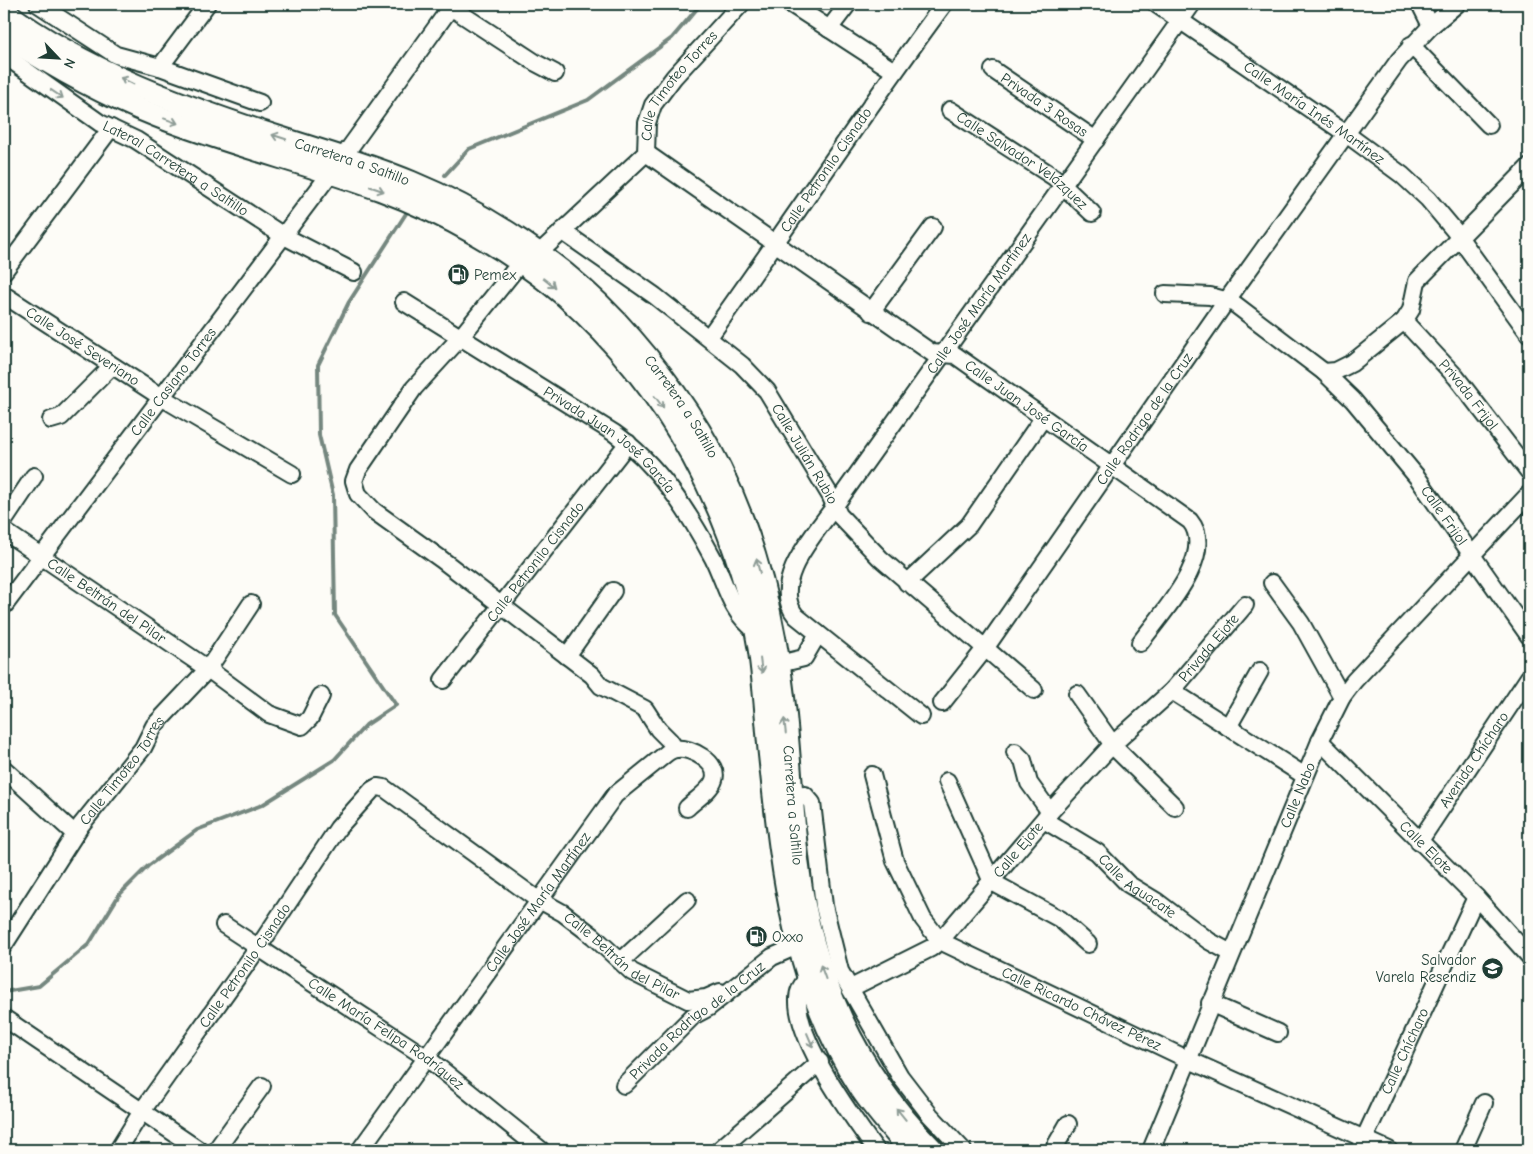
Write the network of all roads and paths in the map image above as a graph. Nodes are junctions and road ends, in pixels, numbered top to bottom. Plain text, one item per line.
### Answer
1 (38, 4) edge
2 (207, 4) edge
3 (741, 4) edge
4 (791, 4) edge
5 (848, 4) edge
6 (944, 4) edge
7 (1156, 4) edge
8 (1192, 4) edge
9 (1420, 4) edge
10 (1457, 4) edge
11 (450, 5) edge
12 (4, 11) edge
13 (1181, 19) junction
14 (1431, 26) junction
15 (829, 29) junction
16 (4, 35) edge
17 (1411, 45) junction
18 (4, 55) edge
19 (160, 67) junction
20 (993, 70) dead end
21 (894, 71) junction
22 (555, 72) dead end
23 (260, 103) dead end
24 (950, 110) dead end
25 (1489, 125) dead end
26 (111, 128) junction
27 (1345, 133) junction
28 (1096, 140) junction
29 (646, 153) junction
30 (336, 165) junction
31 (1529, 166) edge
32 (1064, 185) junction
33 (1092, 213) dead end
34 (933, 227) dead end
35 (562, 231) junction
36 (282, 235) junction
37 (1459, 237) junction
38 (776, 245) junction
39 (529, 258) junction
40 (4, 271) edge
41 (354, 272) dead end
42 (1165, 294) dead end
43 (4, 295) edge
44 (1227, 300) junction
45 (404, 302) dead end
46 (871, 312) junction
47 (1404, 321) junction
48 (1529, 334) edge
49 (709, 337) junction
50 (460, 338) junction
51 (942, 354) junction
52 (112, 366) junction
53 (1324, 372) junction
54 (161, 397) junction
55 (1043, 418) junction
56 (51, 420) dead end
57 (628, 443) junction
58 (1112, 466) junction
59 (1529, 472) edge
60 (292, 474) dead end
61 (34, 476) dead end
62 (1529, 494) edge
63 (834, 506) junction
64 (4, 521) edge
65 (4, 531) edge
66 (1471, 555) junction
67 (41, 556) junction
68 (907, 583) junction
69 (1272, 583) dead end
70 (10, 586) edge
71 (613, 591) dead end
72 (251, 604) dead end
73 (1245, 605) dead end
74 (4, 606) edge
75 (502, 606) junction
76 (792, 611) junction
77 (763, 624) junction
78 (818, 634) junction
79 (1529, 636) edge
80 (1140, 643) dead end
81 (984, 650) junction
82 (567, 656) junction
83 (779, 664) junction
84 (208, 669) junction
85 (1260, 671) dead end
86 (443, 680) dead end
87 (1526, 688) edge
88 (1034, 690) dead end
89 (1172, 691) junction
90 (1077, 694) dead end
91 (321, 696) dead end
92 (1342, 697) junction
93 (942, 703) dead end
94 (921, 716) dead end
95 (1228, 727) junction
96 (1320, 741) junction
97 (1112, 745) junction
98 (675, 749) junction
99 (1015, 752) dead end
100 (4, 769) edge
101 (872, 775) dead end
102 (1305, 776) junction
103 (947, 781) dead end
104 (377, 787) joint
105 (1176, 806) dead end
106 (687, 808) dead end
107 (1047, 816) junction
108 (75, 834) junction
109 (1419, 842) junction
110 (992, 882) junction
111 (1476, 897) junction
112 (541, 900) junction
113 (687, 900) dead end
114 (814, 908) junction
115 (224, 925) dead end
116 (940, 941) junction
117 (4, 944) edge
118 (1088, 944) dead end
119 (797, 946) junction
120 (258, 948) junction
121 (1231, 953) junction
122 (1529, 956) edge
123 (621, 961) junction
124 (807, 978) junction
125 (851, 988) junction
126 (726, 994) junction
127 (1210, 1003) junction
128 (4, 1018) edge
129 (1278, 1033) dead end
130 (427, 1058) junction
131 (1187, 1059) junction
132 (820, 1062) junction
133 (624, 1085) dead end
134 (262, 1086) dead end
135 (1484, 1103) dead end
136 (142, 1112) junction
137 (1068, 1124) dead end
138 (1362, 1145) edge
139 (118, 1150) edge
140 (199, 1150) edge
141 (216, 1150) edge
142 (360, 1150) edge
143 (542, 1150) edge
144 (719, 1150) edge
145 (876, 1150) edge
146 (910, 1150) edge
147 (933, 1150) edge
148 (963, 1150) edge
149 (1053, 1150) edge
150 (1151, 1150) edge
151 (1388, 1150) edge
152 (1463, 1150) edge

1 - 19 street
2 - 19 street
3 - 29 street, Calle Timoteo Torres
4 - 15 street
5 - 15 street
6 - 21 street, Calle Petronilo Cisnado
7 - 13 street, Calle María Inés Martínez
8 - 13 street, Calle José María Martínez
9 - 14 street
10 - 14 street, Calle Rodrigo de la Cruz
11 - 22 street
11 - 30 street, Calle Casiano Torres
30 -> 12 main road, Carretera a Saltillo
13 - 27 street, Calle María Inés Martínez
13 - 28 street, Calle José María Martínez
14 - 17 street, Calle Rodrigo de la Cruz
15 - 21 street
16 -> 30 main road, Carretera a Saltillo
17 - 25 street
17 - 27 street, Calle Rodrigo de la Cruz
18 -> 26 street, Lateral Carretera a Saltillo
19 - 23 street
20 - 28 street, Privada 3 Rosas
21 - 38 street, Calle Petronilo Cisnado
24 - 32 street, Calle Salvador Velázquez
26 - 36 street, Lateral Carretera a Saltillo
26 - 40 street
27 - 37 street, Calle María Inés Martínez
27 - 44 street, Calle Rodrigo de la Cruz
28 - 32 street, Calle José María Martínez
29 - 35 street, Calle Timoteo Torres
29 - 38 street, Calle Juan José García
30 - 36 street, Calle Casiano Torres
30 - 39 main road, Carretera a Saltillo
31 - 37 street
32 - 33 street, Calle Salvador Velázquez
32 - 51 street, Calle José María Martínez
34 - 46 street
35 - 39 street, Calle Timoteo Torres
35 - 49 street, Calle Julián Rubio
36 - 41 street, Lateral Carretera a Saltillo
36 - 54 street, Calle Casiano Torres
37 - 47 street
37 - 48 street, Calle María Inés Martínez
38 - 46 street, Calle Juan José García
38 - 49 street, Calle Petronilo Cisnado
39 - 50 street, Calle Timoteo Torres
39 - 77 main road, Carretera a Saltillo
42 - 44 street
43 - 52 street, Calle José Severiano
44 - 53 street
44 - 58 street, Calle Rodrigo de la Cruz
45 - 50 street, Privada Juan José García
46 - 51 street, Calle Juan José García
47 - 53 street
47 - 59 street, Privada Frijol
49 - 63 street, Calle Julián Rubio
50 - 57 street, Privada Juan José García
50 - 75 street, Calle Timoteo Torres
51 - 55 street, Calle Juan José García
51 - 63 street, Calle José María Martínez
52 - 54 street, Calle José Severiano
52 - 56 street
53 - 66 street, Calle Frijol
54 - 60 street, Calle José Severiano
54 - 67 street, Calle Casiano Torres
55 - 58 street, Calle Juan José García
55 - 68 street
57 - 75 street, Calle Petronilo Cisnado
57 - 77 street, Privada Juan José García
58 - 80 street, Calle Juan José García
58 - 81 street, Calle Rodrigo de la Cruz
61 - 64 street
62 - 66 street, Calle Nabo
63 - 68 street, Calle Julián Rubio
63 - 76 street, Calle José María Martínez
65 - 67 street, Calle Beltrán del Pilar
66 - 79 street, Calle Frijol
66 - 92 street, Calle Nabo
67 - 70 street, Calle Casiano Torres
67 - 84 street, Calle Beltrán del Pilar
68 - 81 street, Calle Julián Rubio
69 - 92 street
70 - 74 street, Calle Casiano Torres
71 - 82 street
72 - 84 street, Calle Timoteo Torres
73 - 89 street, Privada Ejote
75 - 82 street
75 - 86 street, Calle Petronilo Cisnado
76 - 77 street
76 - 78 street
77 - 83 main road, Carretera a Saltillo
77 -> 119 main road, Carretera a Saltillo
78 - 83 street
78 - 94 street
81 - 88 street, Calle Julián Rubio
81 - 93 street, Calle Rodrigo de la Cruz
82 - 98 street
114 -> 83 main road, Carretera a Saltillo
84 - 91 street, Calle Beltrán del Pilar
84 - 108 street, Calle Timoteo Torres
85 - 95 street
87 - 109 street, Avenida Chícharo
89 - 95 street
89 - 97 street, Calle Ejote
90 - 97 street
92 - 96 street, Calle Nabo
95 - 102 street
96 - 102 street, Calle Nabo
96 - 109 street, Calle Elote
97 - 105 street
97 - 107 street, Calle Ejote
98 - 106 street
98 - 112 street, Calle José María Martínez
99 - 107 street, Calle Aguacate
100 - 108 street
101 - 116 street, Calle Ricardo Chávez Pérez
102 - 121 street, Calle Nabo
103 - 110 street
104 - 112 street, Calle Beltrán del Pilar
104 - 120 street, Calle Petronilo Cisnado
107 - 110 street, Calle Ejote
107 - 121 street, Calle Aguacate
108 - 117 street, Calle Timoteo Torres
109 - 111 street, Calle Elote
110 - 116 street, Calle Ejote
110 - 118 street
111 - 122 street, Calle Elote
111 - 138 street, Calle Chícharo
112 - 123 street, Calle Beltrán del Pilar
112 - 130 street, Calle José María Martínez
113 - 123 street
114 - 125 street
147 -> 114 main road, Carretera a Saltillo
115 - 120 street, Calle María Felipa Rodríguez
116 - 125 street, Calle Ejote
116 - 131 street, Calle Ricardo Chávez Pérez
119 - 124 main road, Carretera a Saltillo
119 - 126 street, Privada Rodrigo de la Cruz
120 - 130 street, Calle María Felipa Rodríguez
120 - 136 street, Calle Petronilo Cisnado
121 - 127 street, Calle Nabo
123 - 126 street, Calle Beltrán del Pilar
124 -> 132 street
124 - 146 main road, Carretera a Saltillo
125 - 148 street
126 - 133 street, Privada Rodrigo de la Cruz
127 - 129 street
127 - 131 street, Calle Nabo
128 - 136 street
130 - 142 street, Calle José María Martínez
130 - 143 street, Calle María Felipa Rodríguez
131 - 138 street, Calle Ricardo Chávez Pérez
131 - 150 street, Calle Nabo
132 - 144 street
132 - 145 street
134 - 141 street
135 - 152 street
136 - 139 street, Calle Petronilo Cisnado
136 - 140 street
137 - 149 street
138 - 151 street, Calle Ricardo Chávez Pérez

